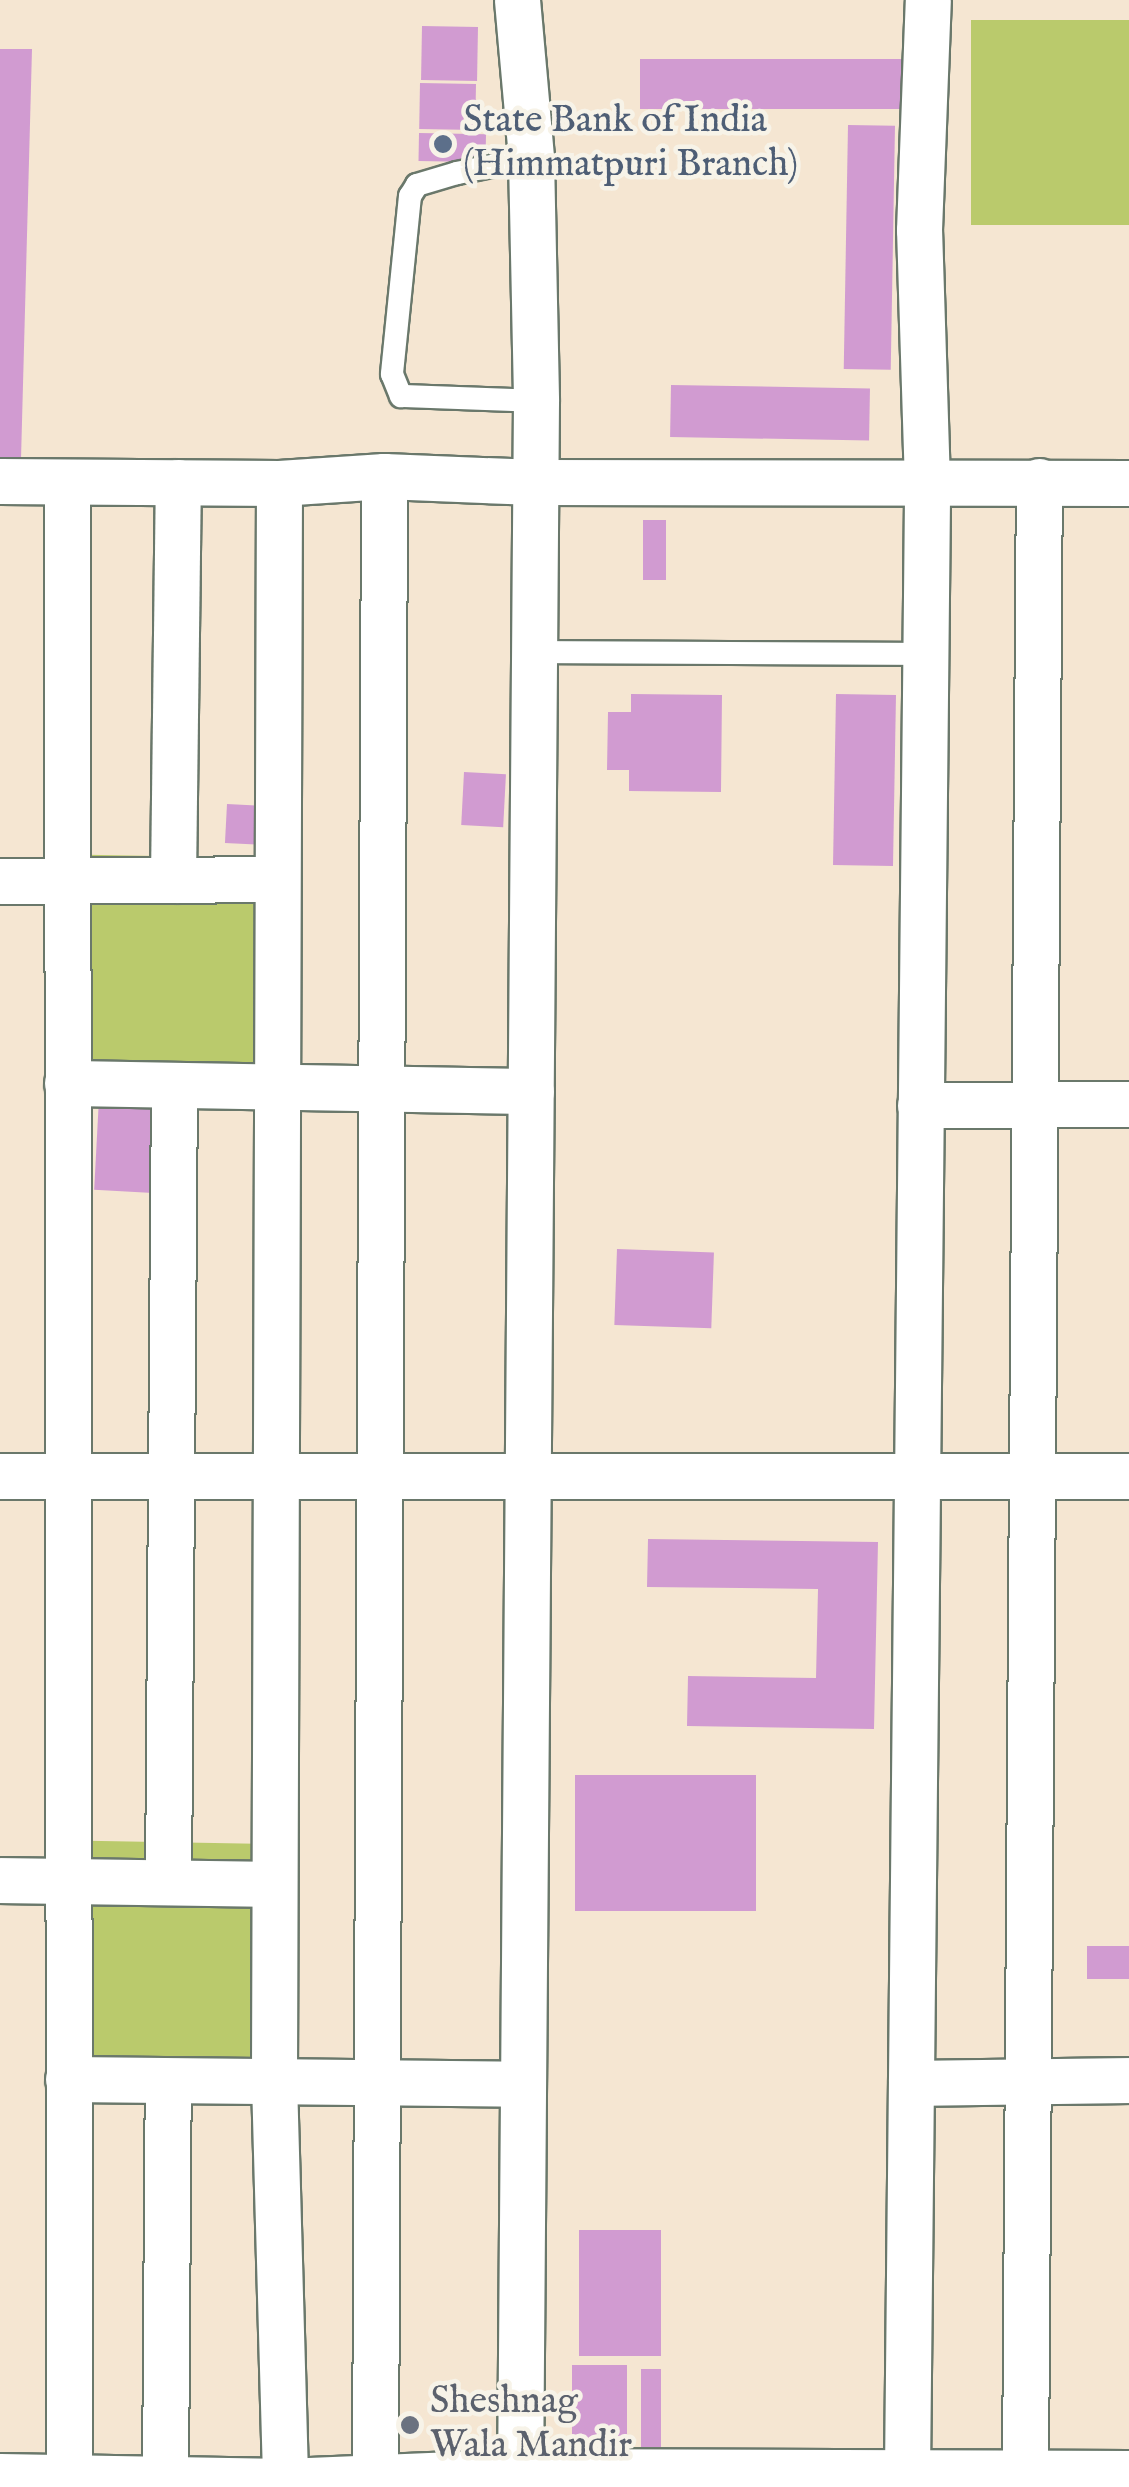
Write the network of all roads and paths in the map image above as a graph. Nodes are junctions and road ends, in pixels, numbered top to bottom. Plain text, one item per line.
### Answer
1 (517, 0) edge
2 (928, 0) edge
3 (531, 158) junction
4 (536, 400) junction
5 (384, 476) junction
6 (0, 480) edge
7 (66, 482) junction
8 (178, 482) junction
9 (279, 482) junction
10 (536, 482) junction
11 (1039, 482) junction
12 (927, 483) junction
13 (1129, 483) edge
14 (535, 652) junction
15 (924, 654) junction
16 (275, 879) junction
17 (64, 880) junction
18 (173, 880) junction
19 (0, 881) edge
20 (67, 1083) junction
21 (174, 1085) junction
22 (277, 1086) junction
23 (381, 1088) junction
24 (531, 1091) junction
25 (1034, 1103) junction
26 (1129, 1104) edge
27 (920, 1105) junction
28 (1032, 1474) junction
29 (0, 1476) edge
30 (380, 1476) junction
31 (917, 1476) junction
32 (1129, 1476) edge
33 (172, 1477) junction
34 (276, 1477) junction
35 (524, 1477) junction
36 (68, 1478) junction
37 (0, 1880) edge
38 (67, 1881) junction
39 (168, 1882) junction
40 (274, 1884) junction
41 (68, 2079) junction
42 (1028, 2080) junction
43 (1129, 2080) edge
44 (168, 2081) junction
45 (274, 2081) junction
46 (377, 2083) junction
47 (911, 2083) junction
48 (523, 2084) junction
49 (520, 2471) junction
50 (1026, 2471) junction
51 (908, 2473) junction
52 (1129, 2473) edge
53 (0, 2476) edge
54 (376, 2477) junction
55 (69, 2478) junction
56 (165, 2480) junction
57 (285, 2481) junction

1 - 3 street
2 - 12 street
3 - 4 street
3 - 4 lane
4 - 10 street
5 - 9 street
5 - 10 street
5 - 23 street
6 - 7 street
7 - 8 street
7 - 17 street
8 - 9 street
8 - 18 street
9 - 16 street
10 - 12 street
10 - 14 street
11 - 12 street
11 - 13 street
11 - 25 street
12 - 15 street
14 - 15 lane
14 - 24 street
15 - 27 street
16 - 18 street
16 - 22 street
17 - 18 street
17 - 19 street
17 - 20 street
20 - 21 street
20 - 36 street
21 - 22 street
21 - 33 street
22 - 23 street
22 - 34 street
23 - 24 street
23 - 30 street
24 - 35 street
25 - 26 street
25 - 27 street
25 - 28 street
27 - 31 street
28 - 31 street
28 - 32 street
28 - 42 street
29 - 36 street
30 - 34 street
30 - 35 street
30 - 46 street
31 - 35 street
31 - 47 street
33 - 34 street
33 - 36 street
33 - 39 street
34 - 40 street
35 - 48 street
36 - 38 street
37 - 38 street
38 - 39 street
38 - 41 street
39 - 40 street
40 - 45 street
41 - 44 street
41 - 55 street
42 - 43 street
42 - 47 street
42 - 50 street
44 - 45 street
44 - 56 street
45 - 46 street
45 - 57 street
46 - 48 street
46 - 54 street
47 - 51 street
48 - 49 street
49 - 51 street
49 - 54 street
50 - 51 street
50 - 52 street
53 - 55 street
54 - 57 street
55 - 56 street
56 - 57 street

